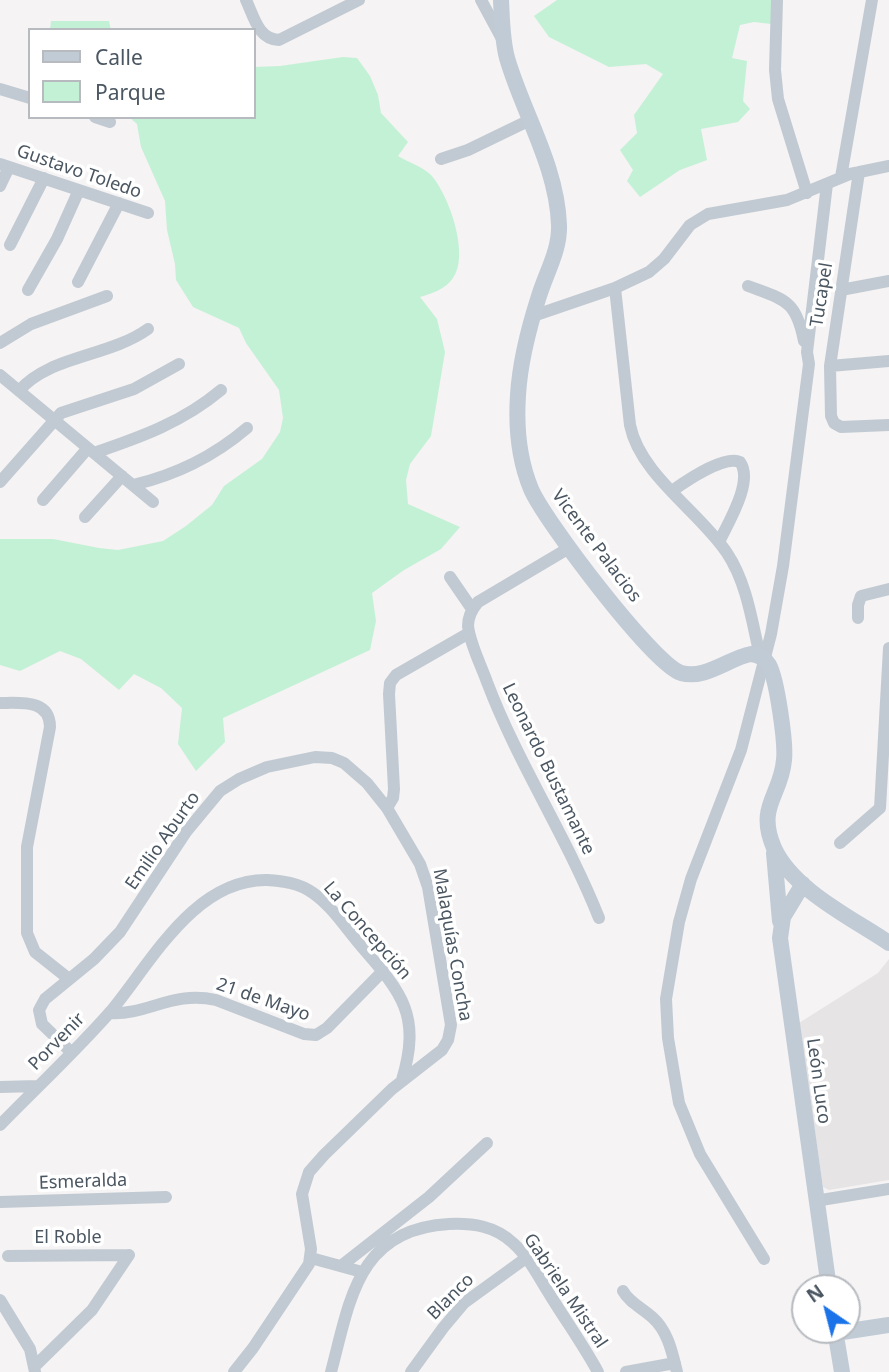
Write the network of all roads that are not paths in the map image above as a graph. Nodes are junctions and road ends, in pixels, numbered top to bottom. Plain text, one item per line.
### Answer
1 (246, 0) edge
2 (359, 0) edge
3 (481, 0) edge
4 (501, 0) edge
5 (777, 0) edge
6 (872, 0) edge
7 (504, 42) junction
8 (0, 89) edge
9 (28, 97) edge
10 (101, 119) edge
11 (530, 120) junction
12 (110, 122) dead end
13 (441, 159) dead end
14 (4, 165) edge
15 (889, 166) edge
16 (859, 172) junction
17 (841, 177) junction
18 (44, 178) junction
19 (827, 184) junction
20 (0, 186) edge
21 (79, 190) junction
22 (807, 193) junction
23 (119, 204) junction
24 (148, 213) dead end
25 (10, 245) dead end
26 (889, 281) edge
27 (78, 282) dead end
28 (748, 286) dead end
29 (615, 288) junction
30 (28, 290) dead end
31 (841, 290) junction
32 (107, 296) dead end
33 (533, 316) junction
34 (148, 329) dead end
35 (0, 343) edge
36 (808, 358) junction
37 (889, 361) edge
38 (179, 364) dead end
39 (830, 366) junction
40 (0, 376) edge
41 (221, 390) dead end
42 (19, 391) junction
43 (53, 419) junction
44 (889, 425) edge
45 (247, 428) dead end
46 (91, 451) junction
47 (122, 476) junction
48 (0, 482) edge
49 (133, 485) junction
50 (672, 491) junction
51 (43, 500) dead end
52 (153, 502) dead end
53 (85, 517) dead end
54 (719, 542) junction
55 (569, 548) junction
56 (450, 577) dead end
57 (889, 589) edge
58 (472, 609) junction
59 (858, 618) dead end
60 (470, 632) junction
61 (889, 648) edge
62 (762, 657) junction
63 (0, 703) edge
64 (887, 711) edge
65 (387, 808) junction
66 (885, 811) edge
67 (840, 843) dead end
68 (772, 844) junction
69 (803, 884) junction
70 (599, 918) dead end
71 (780, 927) junction
72 (889, 943) edge
73 (383, 971) junction
74 (69, 979) junction
75 (109, 1013) junction
76 (71, 1052) junction
77 (402, 1080) junction
78 (38, 1086) junction
79 (0, 1087) edge
80 (0, 1125) edge
81 (486, 1143) dead end
82 (889, 1189) edge
83 (166, 1197) dead end
84 (816, 1201) junction
85 (0, 1202) edge
86 (367, 1253) junction
87 (8, 1256) dead end
88 (310, 1258) junction
89 (526, 1258) junction
90 (764, 1259) dead end
91 (341, 1266) junction
92 (362, 1272) junction
93 (827, 1274) edge
94 (623, 1291) dead end
95 (0, 1300) edge
96 (889, 1325) edge
97 (861, 1328) edge
98 (837, 1344) edge
99 (676, 1368) edge
100 (35, 1369) edge
101 (234, 1372) edge
102 (331, 1372) edge
103 (411, 1372) edge
104 (598, 1372) edge
105 (626, 1372) edge
106 (842, 1372) edge

1 - 2 street
3 - 7 street
4 - 7 main road, Vicente Palacios
5 - 22 street
6 - 17 street
7 - 11 main road, Vicente Palacios
8 - 9 street
10 - 12 street
11 - 13 street
11 - 33 main road, Vicente Palacios
14 - 18 street, Gustavo Toledo
14 - 20 street
15 - 16 street
16 - 17 street
16 - 31 street, Tucapel
17 - 19 street
18 - 21 street, Gustavo Toledo
18 - 25 street
19 - 22 street
19 - 36 street, Tucapel
21 - 23 street, Gustavo Toledo
21 - 30 street
22 - 29 street
23 - 24 street, Gustavo Toledo
23 - 27 street
26 - 31 street
28 - 36 street
29 - 33 street
29 - 50 street
31 - 39 street, Tucapel
32 - 35 street
33 - 55 main road, Vicente Palacios
34 - 42 street
36 - 62 street, Tucapel
37 - 39 street
38 - 43 street
39 - 44 street, Tucapel
40 - 42 street
41 - 46 street
42 - 43 street
43 - 46 street
43 - 48 street
45 - 49 street
46 - 47 street
46 - 51 street
47 - 49 street
47 - 53 street
49 - 52 street
50 - 54 street
50 - 54 street
54 - 62 street
55 - 58 street
55 - 62 main road, Vicente Palacios
56 - 58 street
57 - 59 street
58 - 60 street
60 - 65 street
60 - 70 street, Leonardo Bustamante
61 - 64 street
62 - 68 main road
62 - 90 street, Tucapel
63 - 74 street
64 - 66 street
65 - 74 street, Emilio Aburto
65 - 77 street, Malaquías Concha
66 - 67 street
68 - 69 main road
68 - 71 main road, León Luco
69 - 71 main road
69 - 72 main road
71 - 84 main road, León Luco
73 - 75 street, 21 de Mayo
73 - 75 street, La Concepción
73 - 77 street, La Concepción
74 - 76 street, Emilio Aburto
75 - 76 street, Porvenir
76 - 78 street, Porvenir
77 - 88 street, Malaquías Concha
78 - 79 street
78 - 80 street, Porvenir
81 - 86 street
82 - 84 street
83 - 85 street, Esmeralda
84 - 93 main road, León Luco
86 - 89 street, Gabriela Mistral
86 - 91 street
86 - 92 street, Gabriela Mistral
87 - 100 street, El Roble
88 - 91 street
88 - 101 street
89 - 103 street, Blanco
89 - 104 street, Gabriela Mistral
91 - 92 street
92 - 102 street, Gabriela Mistral
94 - 99 street
95 - 100 street
96 - 97 main road
98 - 106 main road
99 - 105 street

